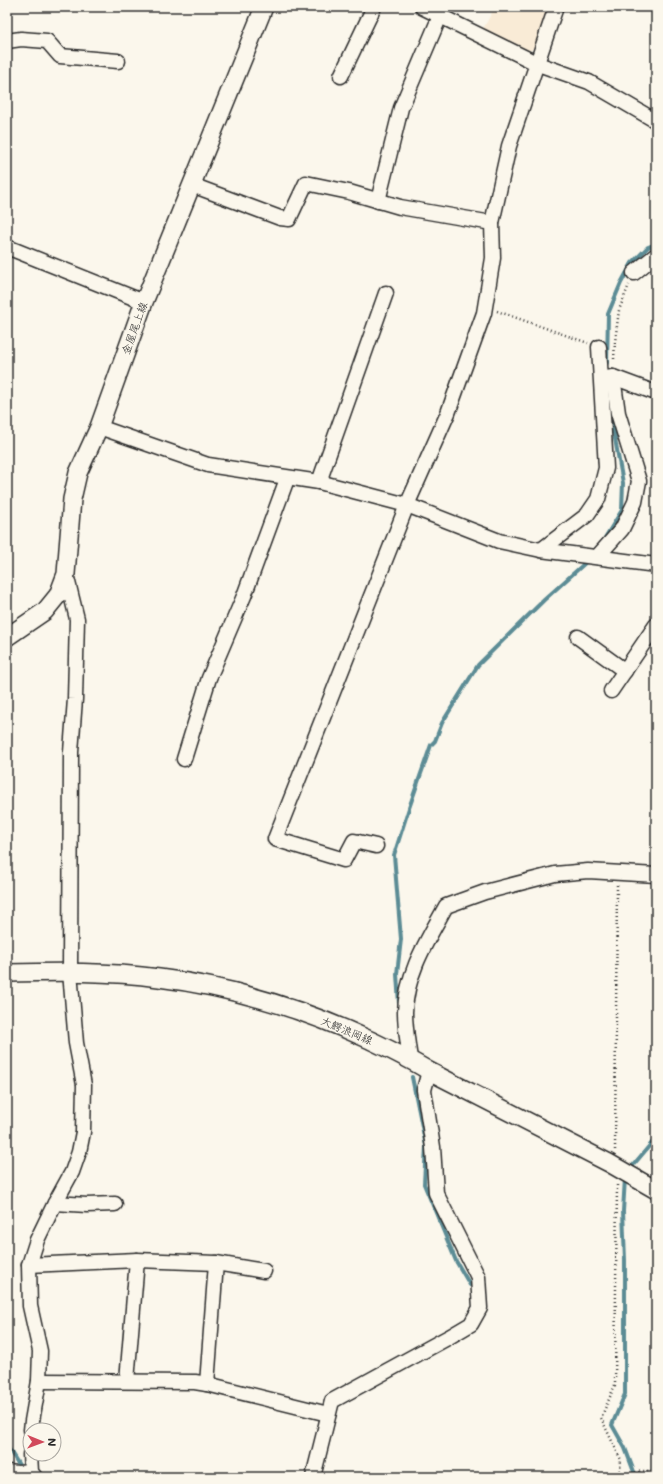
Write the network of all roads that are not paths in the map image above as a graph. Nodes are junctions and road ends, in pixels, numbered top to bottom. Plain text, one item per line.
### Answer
1 (264, 7) edge
2 (374, 7) edge
3 (422, 7) edge
4 (556, 7) edge
5 (440, 16) junction
6 (7, 41) edge
7 (118, 61) dead end
8 (538, 64) junction
9 (341, 76) dead end
10 (656, 121) edge
11 (192, 185) junction
12 (378, 201) junction
13 (492, 223) junction
14 (7, 247) edge
15 (656, 255) edge
16 (634, 273) road end
17 (386, 293) dead end
18 (144, 302) junction
19 (598, 347) road end
20 (607, 378) junction
21 (656, 393) edge
22 (99, 427) junction
23 (287, 478) junction
24 (318, 482) junction
25 (407, 505) junction
26 (541, 550) junction
27 (597, 557) junction
28 (656, 565) edge
29 (66, 574) junction
30 (656, 625) edge
31 (578, 637) dead end
32 (7, 638) edge
33 (625, 671) junction
34 (611, 691) dead end
35 (184, 759) dead end
36 (376, 846) dead end
37 (656, 875) edge
38 (70, 972) junction
39 (7, 973) edge
40 (410, 1059) junction
41 (430, 1071) junction
42 (656, 1190) edge
43 (55, 1203) junction
44 (115, 1204) dead end
45 (137, 1260) junction
46 (216, 1264) junction
47 (29, 1265) junction
48 (264, 1271) dead end
49 (39, 1381) junction
50 (127, 1381) junction
51 (207, 1384) junction
52 (328, 1414) junction
53 (32, 1422) edge
54 (27, 1462) edge
55 (22, 1474) edge
56 (313, 1477) edge

1 - 11 main road, 金屋尾上線
2 - 9 street
3 - 5 street
4 - 8 street
5 - 8 street
5 - 12 street
6 - 7 street
8 - 10 street
8 - 13 street
11 - 12 street
11 - 18 main road, 金屋尾上線
12 - 13 street
13 - 25 street
14 - 18 street
15 - 16 street
17 - 24 street
18 - 22 main road, 金屋尾上線
19 - 20 street
20 - 21 street
20 - 26 street
20 - 27 street
22 - 23 street
22 - 29 main road, 金屋尾上線
23 - 24 street
23 - 35 street
24 - 25 street
25 - 26 street
25 - 36 street
26 - 27 street
27 - 28 street
29 - 32 main road, 金屋尾上線
29 - 38 street
30 - 33 street
31 - 33 street
33 - 34 street
37 - 40 street
38 - 39 main road, 大鰐浪岡線
38 - 40 main road, 大鰐浪岡線
38 - 43 street
40 - 41 main road, 大鰐浪岡線
41 - 42 main road, 大鰐浪岡線
41 - 52 street
43 - 44 street
43 - 47 street
45 - 46 street
45 - 47 street
45 - 50 street
46 - 48 street
46 - 51 street
47 - 49 street
49 - 50 street
49 - 53 street
50 - 51 street
51 - 52 street
52 - 56 street
54 - 55 street

